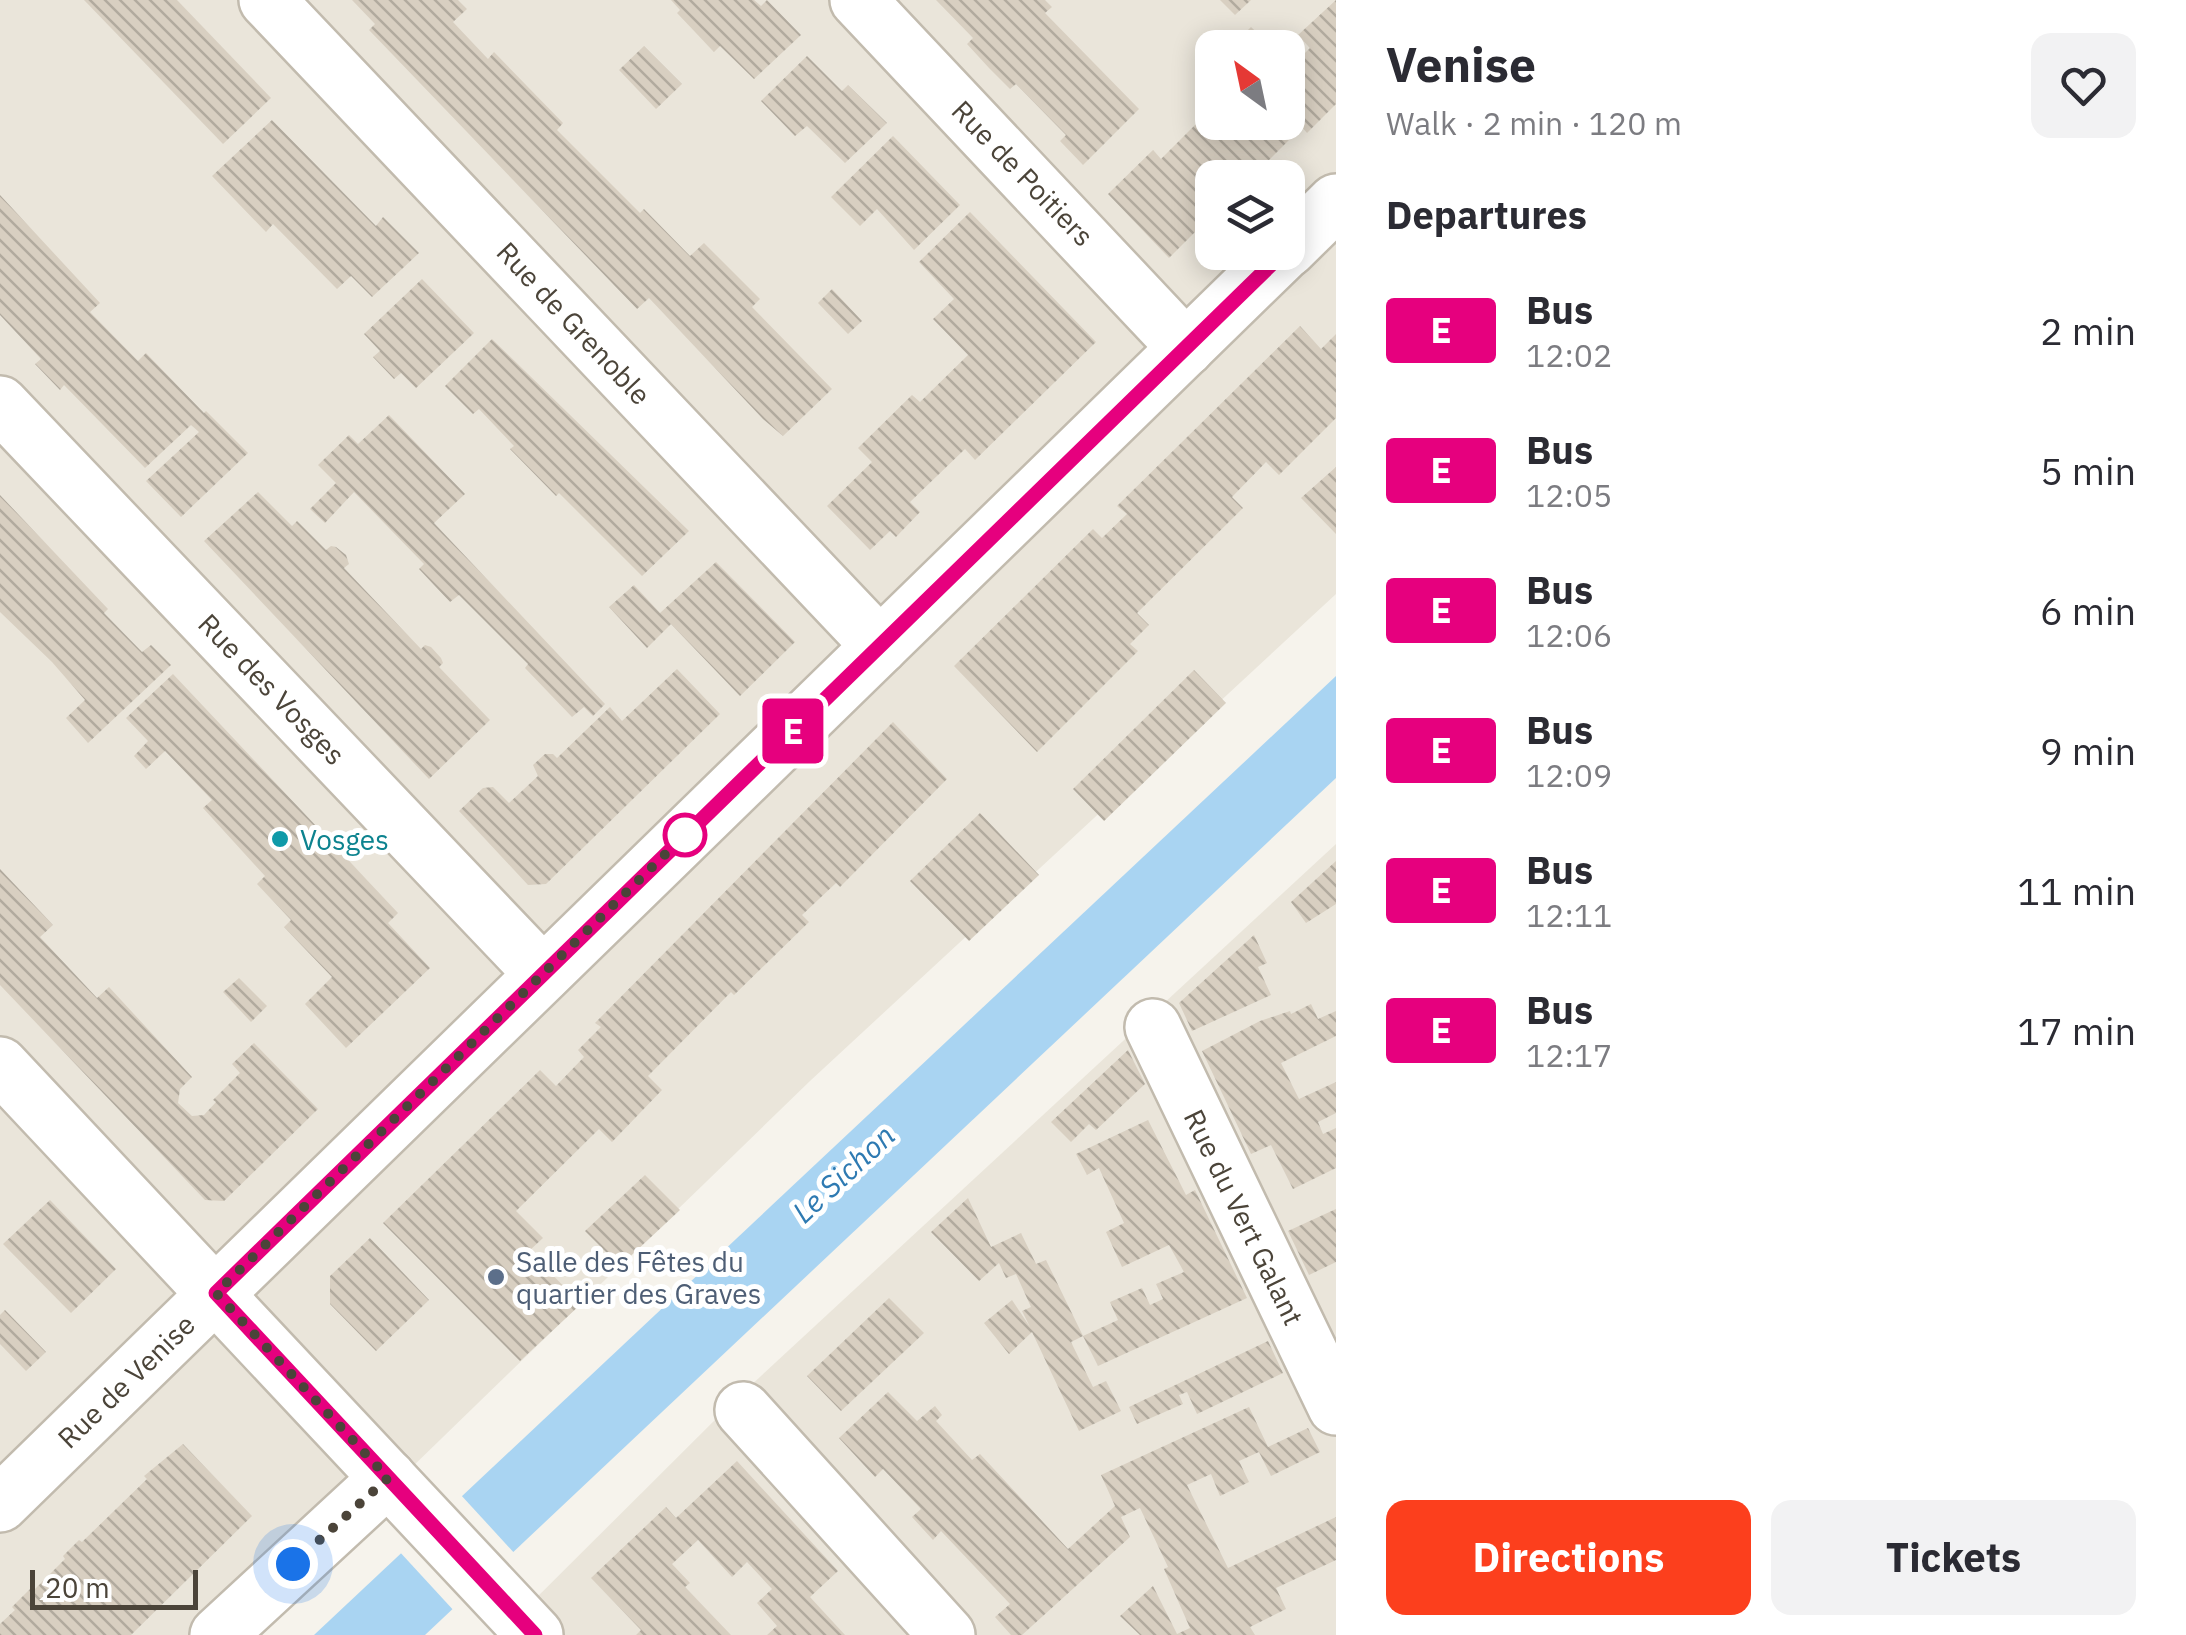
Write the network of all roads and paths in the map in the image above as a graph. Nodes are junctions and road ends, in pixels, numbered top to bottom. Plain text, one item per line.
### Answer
1 (267, 0) edge
2 (858, 0) edge
3 (1336, 202) edge
4 (1305, 232) edge
5 (1266, 270) edge
6 (1186, 348) junction
7 (0, 404) edge
8 (880, 646) junction
9 (543, 974) junction
10 (1153, 1027) dead end
11 (0, 1065) edge
12 (216, 1293) junction
13 (1336, 1407) edge
14 (743, 1410) dead end
15 (388, 1478) junction
16 (0, 1504) edge
17 (534, 1634) edge
18 (218, 1635) edge
19 (947, 1635) edge

1 - 8 street, Rue de Grenoble
2 - 6 street, Rue de Poitiers
3 - 4 street, Rue de Venise
5 - 6 street, Rue de Venise
6 - 8 street, Rue de Venise
7 - 9 street, Rue des Vosges
8 - 9 street, Rue de Venise
9 - 12 street, Rue de Venise
10 - 13 street, Rue du Vert Galant
11 - 12 street
12 - 15 street
12 - 16 street, Rue de Venise
14 - 19 street
15 - 17 street
15 - 18 street

